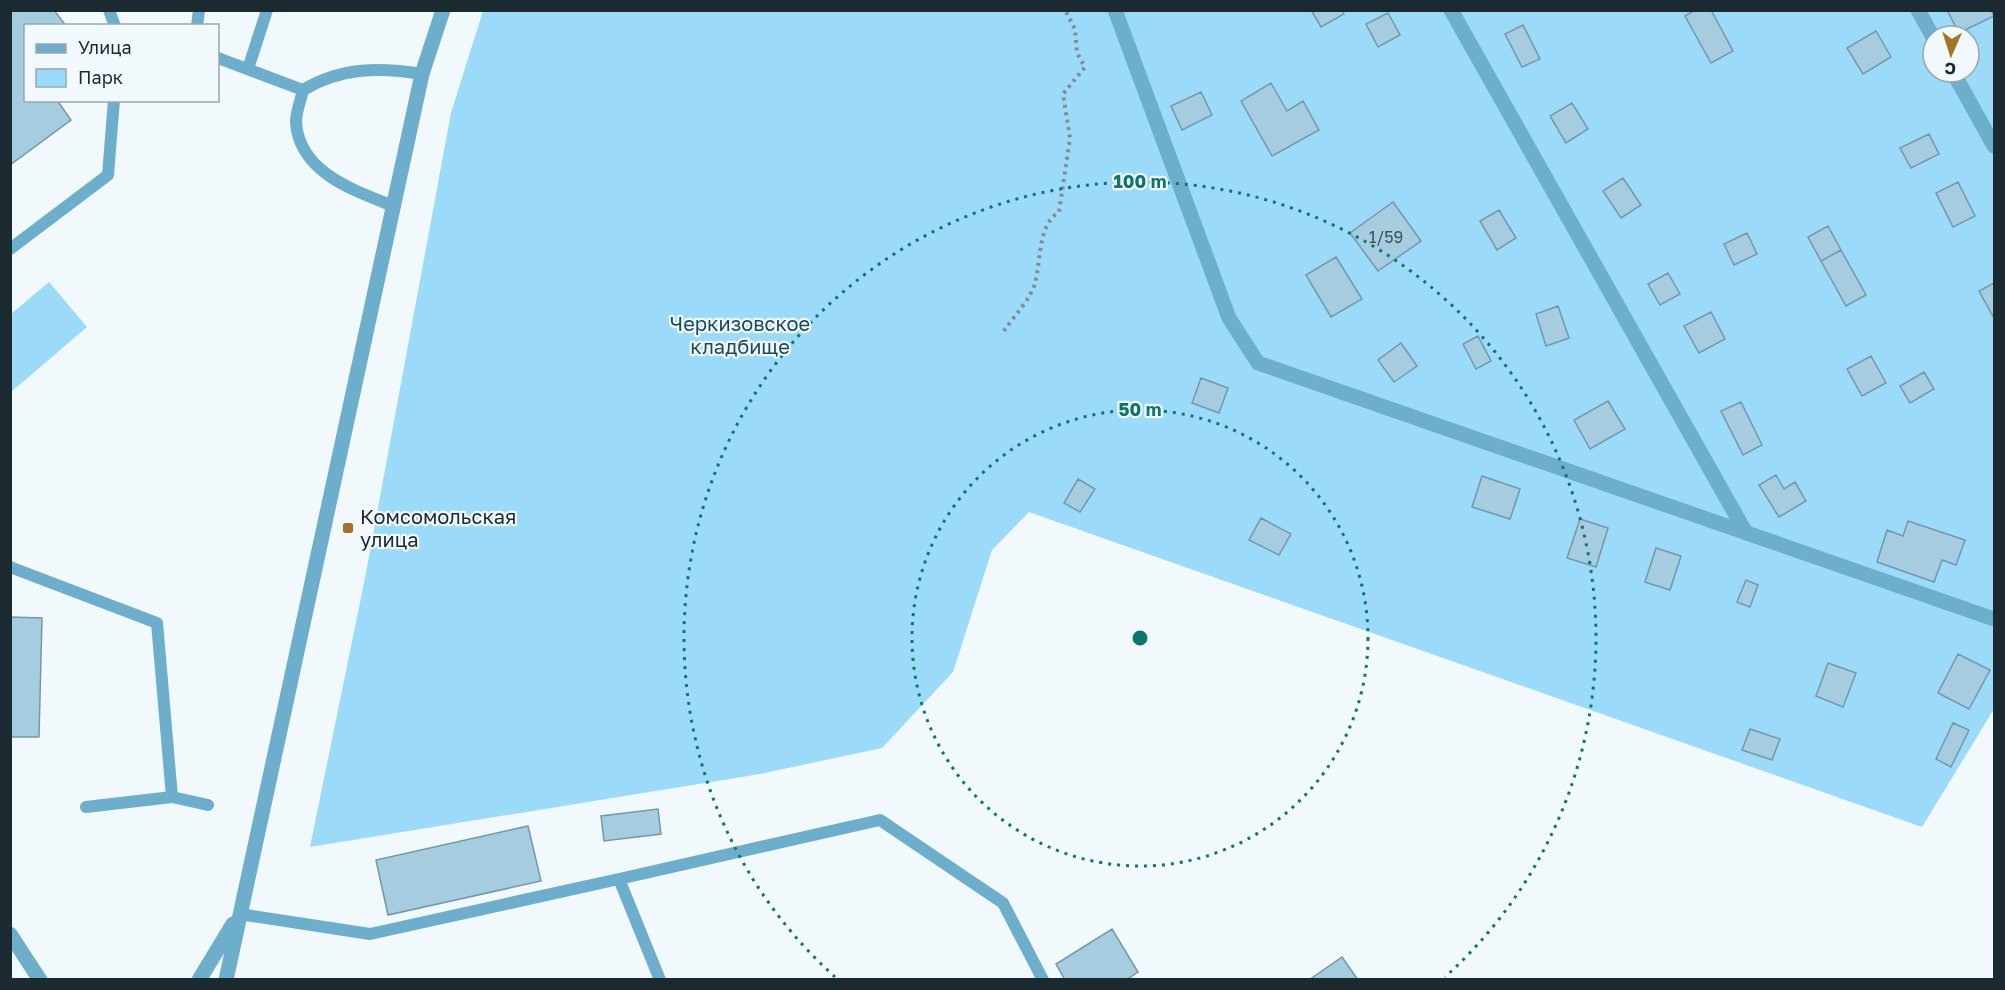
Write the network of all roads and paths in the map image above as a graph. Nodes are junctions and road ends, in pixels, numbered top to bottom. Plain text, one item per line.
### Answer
1 (267, 10) edge
2 (443, 10) edge
3 (1065, 10) edge
4 (1115, 10) edge
5 (1451, 10) edge
6 (1918, 10) edge
7 (1926, 24) edge
8 (219, 58) edge
9 (248, 69) junction
10 (422, 74) junction
11 (1960, 84) edge
12 (303, 90) junction
13 (114, 102) edge
14 (1995, 146) edge
15 (393, 206) junction
16 (10, 249) edge
17 (1004, 331) dead end
18 (1746, 532) junction
19 (10, 567) edge
20 (1995, 619) edge
21 (172, 796) junction
22 (208, 805) dead end
23 (86, 807) dead end
24 (619, 879) junction
25 (239, 914) junction
26 (10, 934) edge
27 (40, 980) edge
28 (200, 980) edge
29 (226, 980) edge
30 (660, 980) edge
31 (1043, 980) edge

1 - 9 lane
2 - 10 street
3 - 17 path
4 - 18 street
5 - 18 street
6 - 7 street
8 - 9 lane
9 - 12 lane
10 - 12 lane
10 - 15 street
11 - 14 street
12 - 15 lane
13 - 16 lane
15 - 25 street
18 - 20 street
19 - 21 lane
21 - 22 lane
21 - 23 lane
24 - 25 lane
24 - 30 lane
24 - 31 lane
25 - 28 street
25 - 29 street
26 - 27 street

